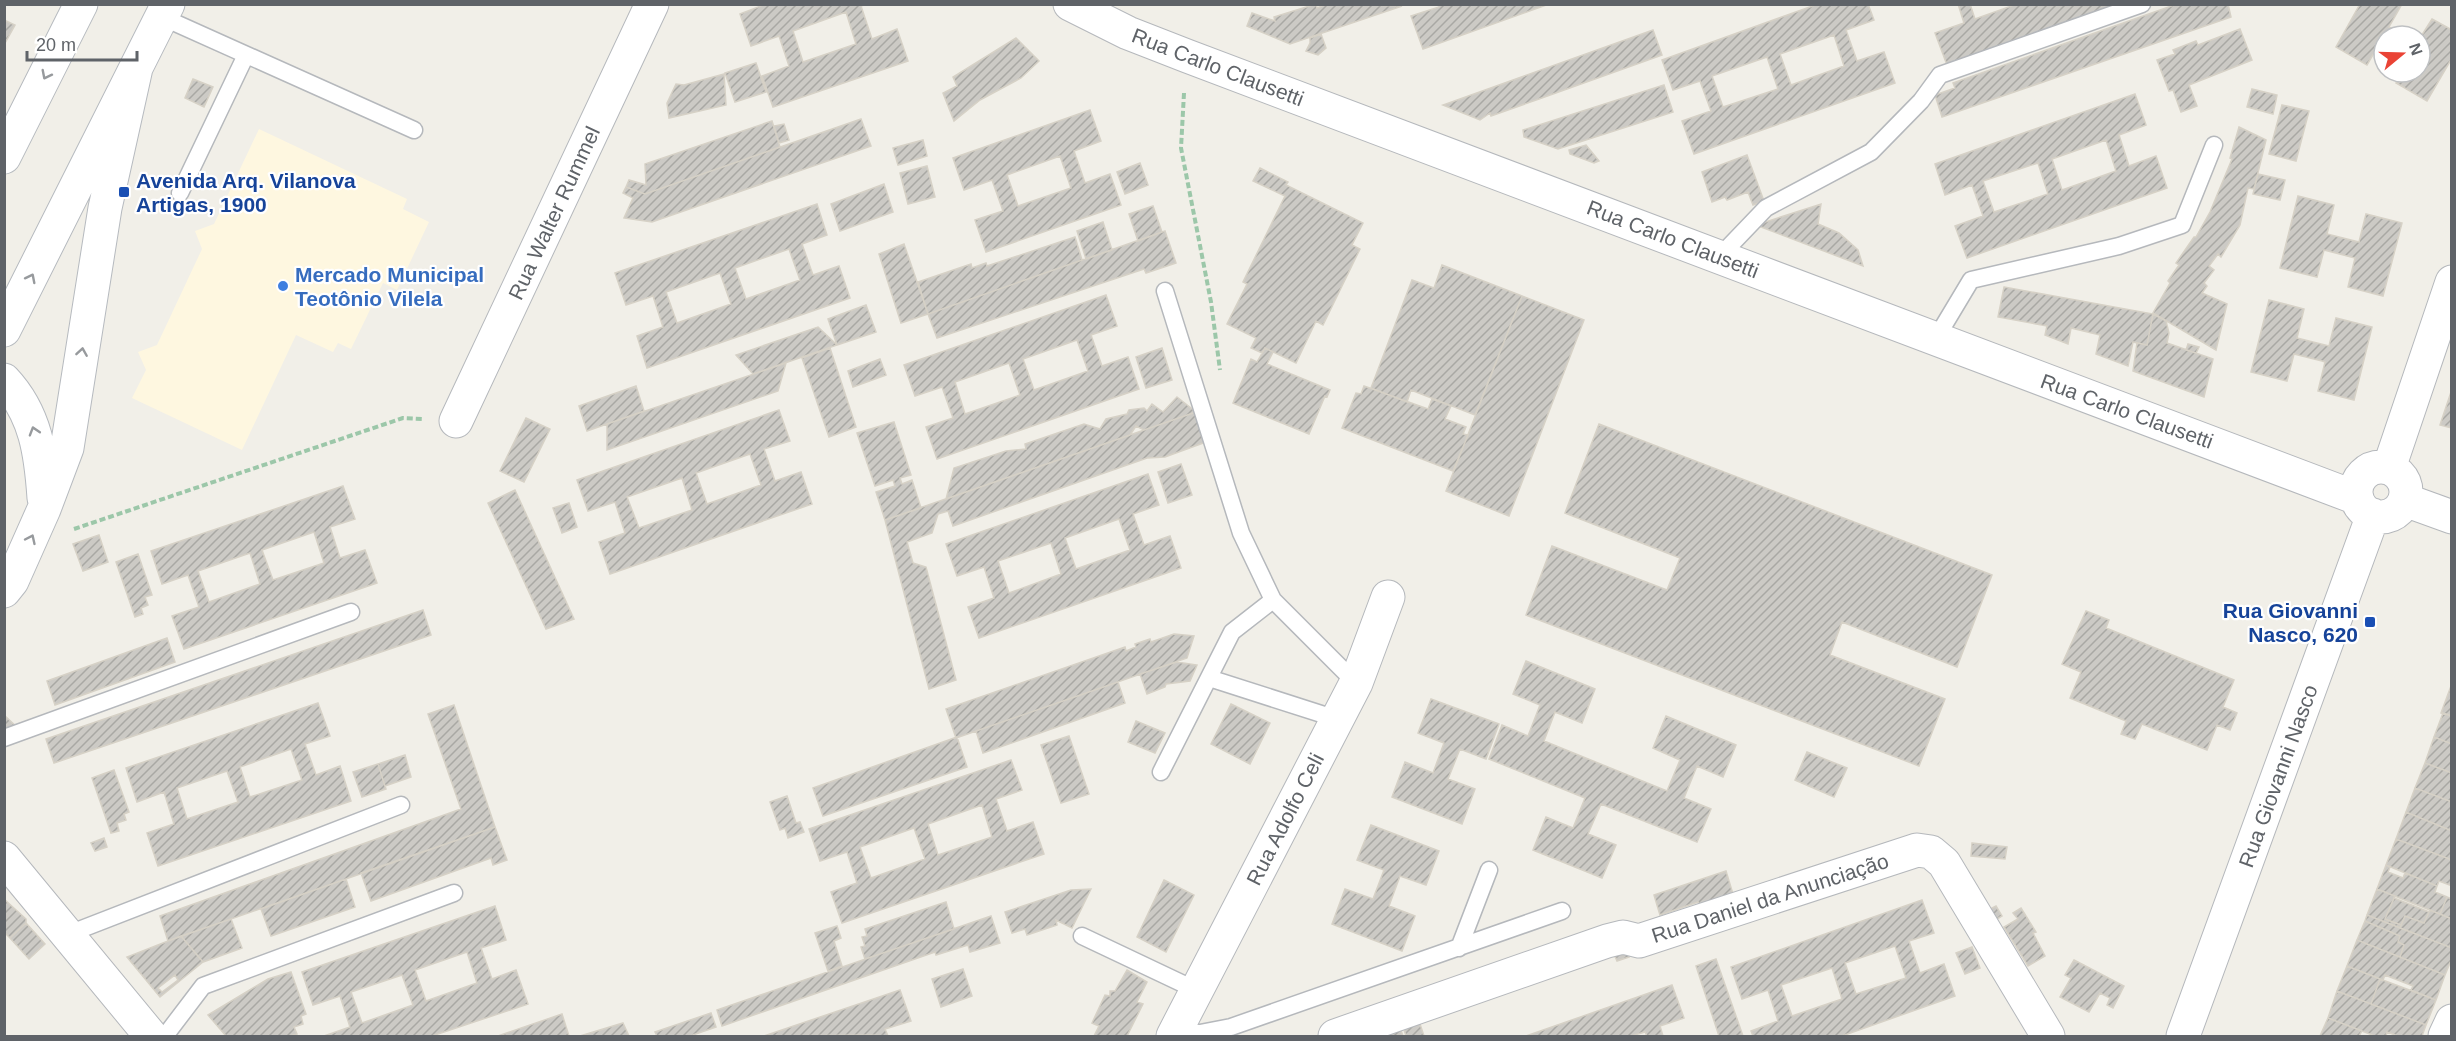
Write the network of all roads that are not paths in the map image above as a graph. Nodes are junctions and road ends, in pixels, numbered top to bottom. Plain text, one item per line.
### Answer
1 (81, 4) edge
2 (652, 4) edge
3 (2142, 4) edge
4 (1084, 8) edge
5 (165, 11) edge
6 (246, 55) junction
7 (136, 68) junction
8 (414, 130) dead end
9 (2214, 145) dead end
10 (4, 157) edge
11 (180, 193) dead end
12 (1719, 257) junction
13 (1165, 291) dead end
14 (2448, 303) edge
15 (4, 330) edge
16 (1935, 340) junction
17 (4, 380) edge
18 (456, 422) road end
19 (2371, 488) junction
20 (44, 509) junction
21 (2451, 517) edge
22 (4, 591) edge
23 (1388, 597) dead end
24 (1273, 600) junction
25 (351, 612) dead end
26 (1209, 678) junction
27 (1356, 683) junction
28 (1337, 719) junction
29 (4, 738) edge
30 (1161, 772) dead end
31 (401, 805) dead end
32 (4, 858) edge
33 (1489, 870) dead end
34 (454, 893) dead end
35 (1562, 912) dead end
36 (66, 935) junction
37 (1082, 936) dead end
38 (1459, 948) junction
39 (1196, 990) junction
40 (2451, 1021) edge
41 (1174, 1034) edge
42 (151, 1036) edge
43 (165, 1036) edge
44 (1335, 1036) edge
45 (2048, 1036) edge
46 (2184, 1036) edge
47 (2445, 1036) edge

1 -> 10 street
2 - 18 street, Rua Walter Rummel
3 - 12 lane
4 - 12 street, Rua Carlo Clausetti
5 - 6 lane
5 - 7 street
6 - 8 lane
6 - 11 lane
15 -> 7 street
20 -> 7 street
9 - 16 lane
12 - 16 street, Rua Carlo Clausetti
13 - 24 lane
14 - 19 street, Rua Giovanni Nasco
16 - 19 street, Rua Carlo Clausetti
20 -> 17 street
19 - 21 street
19 - 46 street, Rua Giovanni Nasco
22 -> 20 street
23 - 27 street, Rua Adolfo Celi
24 - 26 lane
24 - 27 lane
25 - 29 lane
26 - 28 lane
26 - 30 lane
27 - 28 street, Rua Adolfo Celi
28 - 39 street, Rua Adolfo Celi
31 - 36 lane
32 - 36 street
33 - 38 lane
34 - 43 lane
35 - 38 lane
36 - 42 street
37 - 39 lane
38 - 41 lane
39 - 41 street, Rua Adolfo Celi
40 - 47 street
44 - 45 street, Rua Daniel da Anunciação

